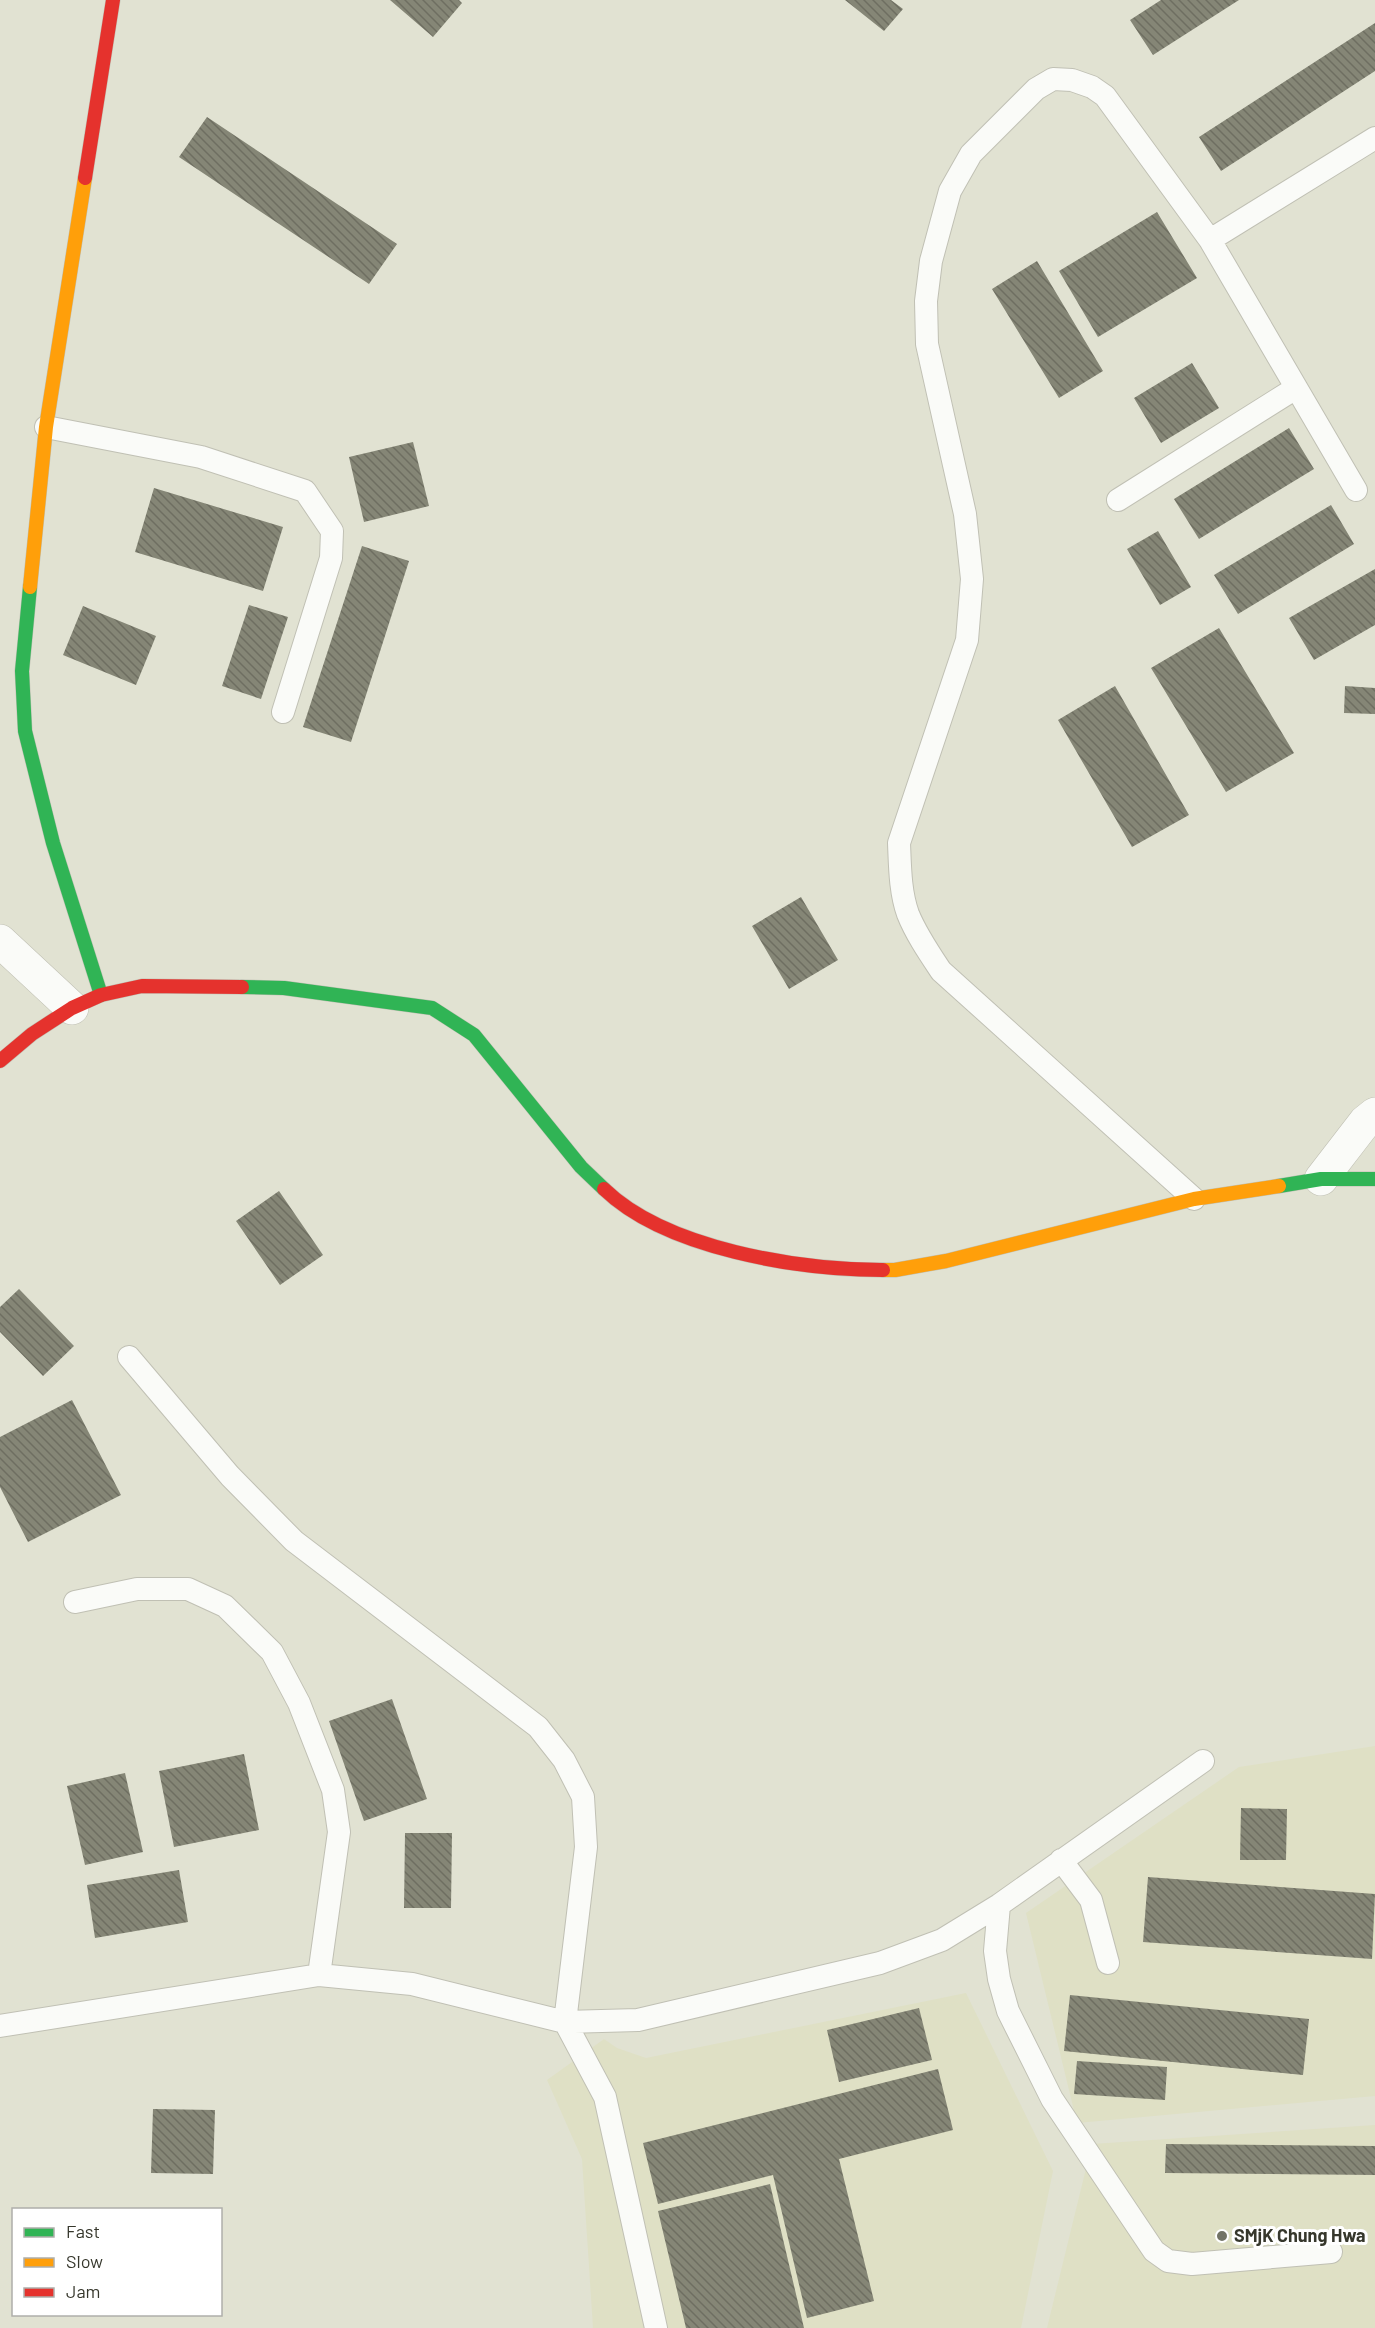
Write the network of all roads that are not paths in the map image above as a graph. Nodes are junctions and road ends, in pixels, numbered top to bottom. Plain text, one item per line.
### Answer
1 (113, 0) edge
2 (1375, 138) edge
3 (1210, 240) junction
4 (1296, 388) junction
5 (45, 427) junction
6 (1356, 490) dead end
7 (1118, 500) dead end
8 (283, 712) dead end
9 (0, 941) edge
10 (101, 995) junction
11 (72, 1008) junction
12 (0, 1061) edge
13 (1375, 1114) edge
14 (1321, 1179) junction
15 (1375, 1179) edge
16 (1194, 1199) junction
17 (129, 1357) dead end
18 (75, 1602) dead end
19 (1203, 1761) dead end
20 (1061, 1860) junction
21 (999, 1905) junction
22 (1108, 1963) dead end
23 (319, 1975) junction
24 (565, 2022) junction
25 (0, 2026) edge
26 (1331, 2252) dead end
27 (656, 2328) edge

1 - 5 street
2 - 3 lane
3 - 4 lane
3 - 16 lane
4 - 6 lane
4 - 7 lane
5 - 8 lane
5 - 10 street
9 - 11 street
10 - 11 street
10 - 16 street
11 - 12 street
13 - 14 street
14 - 15 street
14 - 16 street
17 - 24 lane
18 - 23 lane
19 - 20 lane
20 - 21 lane
20 - 22 lane
21 - 24 lane
21 - 26 lane
23 - 24 lane
23 - 25 lane
24 - 27 lane

